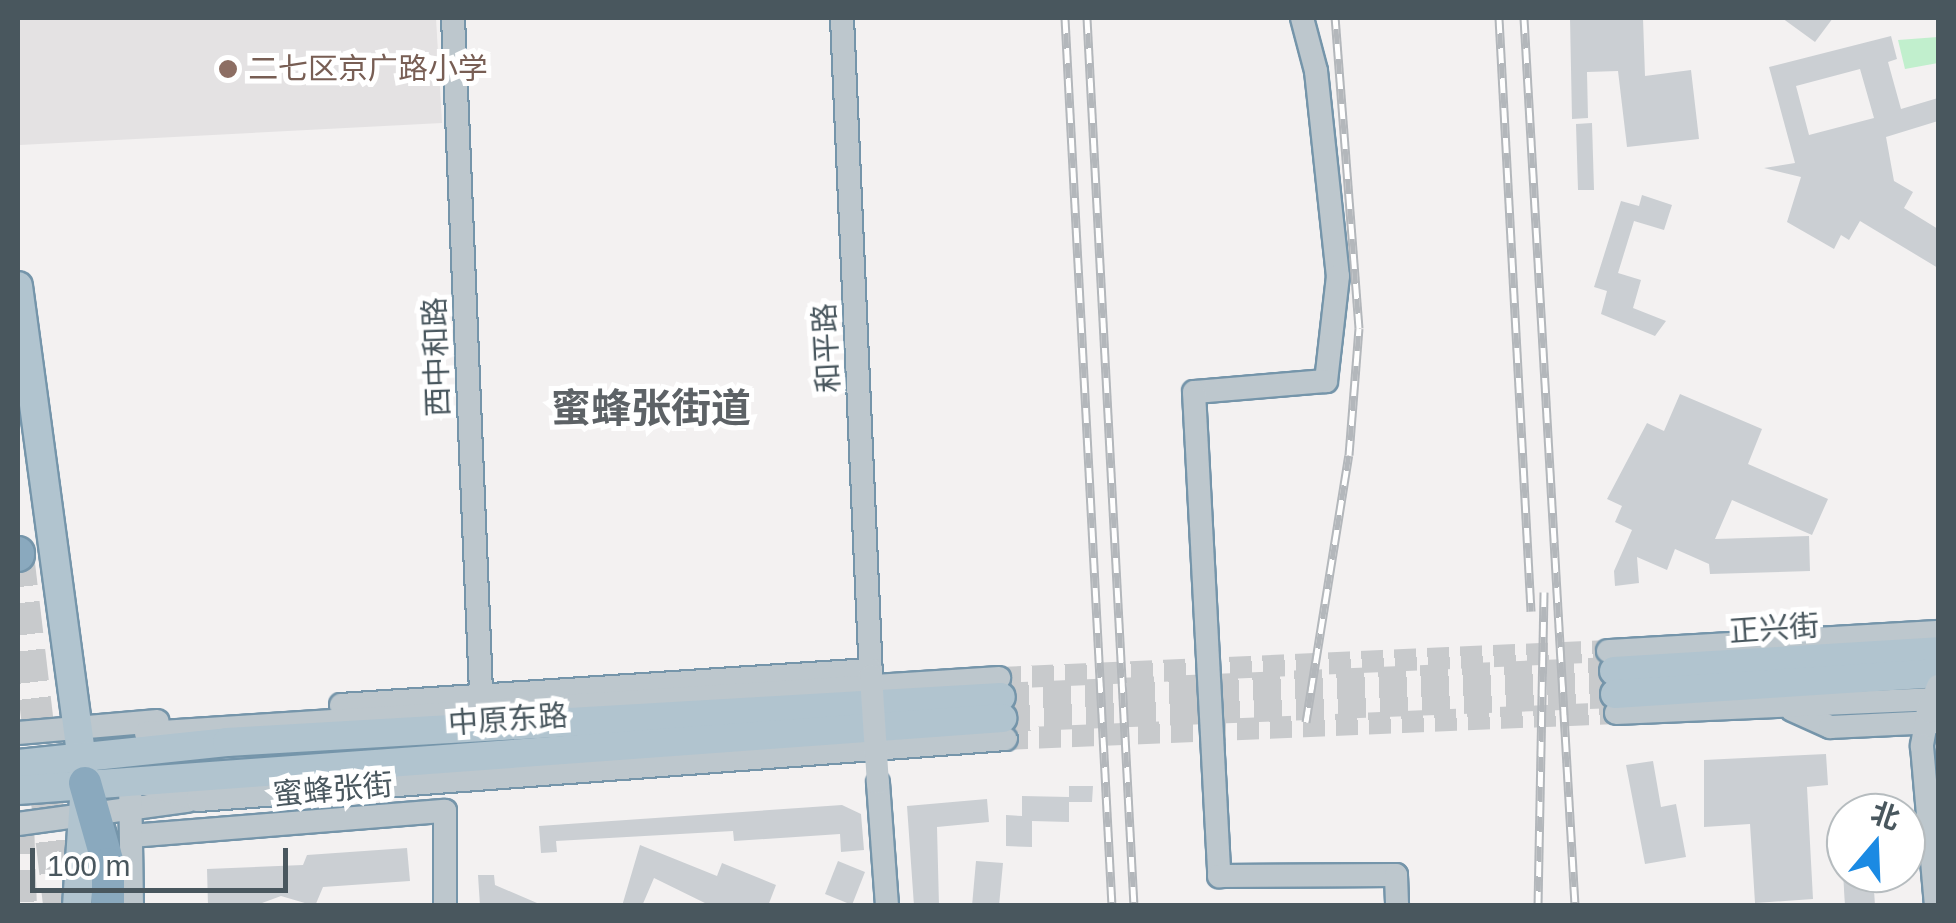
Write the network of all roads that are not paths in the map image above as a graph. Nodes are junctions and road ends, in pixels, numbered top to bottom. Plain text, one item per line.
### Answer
1 (453, 18) edge
2 (842, 18) edge
3 (1302, 18) edge
4 (18, 286) edge
5 (1938, 632) edge
6 (1938, 651) edge
7 (871, 673) junction
8 (1938, 674) edge
9 (1613, 682) junction
10 (1938, 686) edge
11 (481, 694) junction
12 (1002, 708) junction
13 (1932, 714) edge
14 (78, 728) junction
15 (18, 733) edge
16 (140, 746) junction
17 (18, 764) edge
18 (18, 790) edge
19 (86, 792) junction
20 (198, 800) junction
21 (131, 809) junction
22 (18, 824) edge
23 (131, 836) junction
24 (77, 906) edge
25 (108, 906) edge
26 (132, 906) edge
27 (445, 906) edge
28 (887, 906) edge
29 (1397, 906) edge
30 (1936, 906) edge

1 - 11 street, 西中和路
2 - 7 street, 和平路
3 - 29 street
4 - 14 main road
5 - 9 street
6 - 9 main road, 正兴街
7 - 11 street
7 - 28 street, 和平路, bridge
8 - 9 main road, 正兴街
9 - 13 street
10 - 13 street, bridge
11 - 16 street
12 - 16 main road, 中原东路
12 - 16 street
12 - 20 street
13 - 30 street
14 - 15 street
14 - 16 street
14 - 19 main road
16 - 19 main road, 中原东路
16 - 20 street
16 - 21 street
17 - 19 main road, 中原东路
18 - 19 main road, 中原东路
19 - 21 street
19 - 22 street
19 - 24 main road
19 - 25 highway
20 - 21 street
21 - 23 street
23 - 26 street
23 - 27 street, 蜜蜂张街

